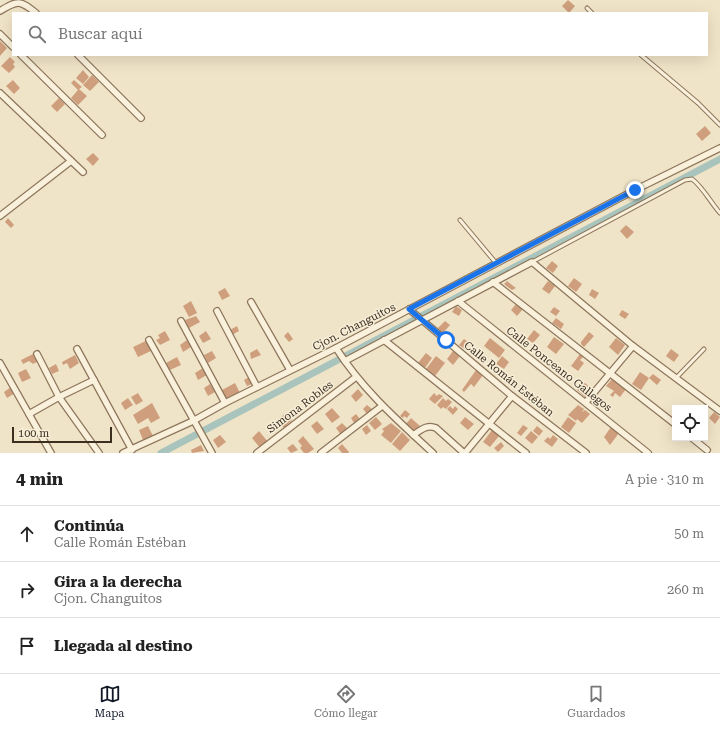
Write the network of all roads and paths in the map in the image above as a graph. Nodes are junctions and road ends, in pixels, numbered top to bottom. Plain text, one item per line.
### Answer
1 (587, 8) dead end
2 (0, 11) edge
3 (35, 12) edge
4 (591, 12) edge
5 (0, 34) edge
6 (12, 46) edge
7 (22, 56) edge
8 (79, 56) edge
9 (642, 56) edge
10 (0, 93) edge
11 (141, 118) dead end
12 (720, 125) edge
13 (102, 135) dead end
14 (720, 148) edge
15 (71, 161) junction
16 (83, 172) dead end
17 (720, 213) edge
18 (0, 216) edge
19 (460, 220) dead end
20 (532, 262) junction
21 (496, 263) junction
22 (493, 282) junction
23 (458, 301) junction
24 (251, 302) dead end
25 (411, 310) junction
26 (217, 311) dead end
27 (420, 319) junction
28 (181, 321) dead end
29 (150, 340) dead end
30 (384, 340) junction
31 (633, 346) junction
32 (77, 349) dead end
33 (704, 349) dead end
34 (337, 350) junction
35 (37, 354) dead end
36 (344, 359) junction
37 (0, 363) edge
38 (290, 370) junction
39 (610, 372) junction
40 (356, 377) junction
41 (677, 377) junction
42 (94, 380) junction
43 (257, 387) junction
44 (512, 396) junction
45 (59, 397) junction
46 (586, 402) junction
47 (225, 403) junction
48 (382, 406) junction
49 (720, 411) edge
50 (29, 414) junction
51 (193, 421) junction
52 (672, 422) edge
53 (490, 424) junction
54 (413, 435) junction
55 (696, 441) edge
56 (132, 450) junction
57 (708, 450) dead end
58 (51, 453) edge
59 (99, 453) edge
60 (123, 453) edge
61 (212, 453) edge
62 (257, 453) edge
63 (321, 453) edge
64 (433, 453) edge
65 (465, 453) edge
66 (526, 453) edge
67 (586, 453) edge
68 (648, 453) edge

1 - 4 lane
2 - 3 street
5 - 6 street
7 - 13 street
8 - 11 street
9 - 12 lane
10 - 15 street
14 - 21 street, Cjon. Changuitos
15 - 16 street
15 - 18 street
17 - 20 lane
19 - 21 lane
20 - 22 street
20 - 31 street
21 - 25 street, Cjon. Changuitos
22 - 23 street
22 - 39 street
23 - 27 street
23 - 46 street, Calle Ponceano Gallegos
24 - 38 street
25 - 27 street, Calle Román Estéban
25 - 34 street, Cjon. Changuitos
26 - 43 street
27 - 30 street
27 - 44 street, Calle Román Estéban
28 - 47 street
29 - 51 street
30 - 36 street
30 - 53 street
31 - 39 street
31 - 41 street
32 - 42 street
33 - 41 lane
34 - 36 street
34 - 38 street, Cjon. Changuitos
35 - 45 street
36 - 40 street
37 - 50 street
38 - 43 street, Cjon. Changuitos
39 - 46 street
39 - 52 street
40 - 48 street
40 - 62 street, Simona Robles
41 - 49 street
42 - 45 street
42 - 56 street
43 - 47 street, Cjon. Changuitos
44 - 53 street
44 - 67 street, Calle Román Estéban
45 - 50 street
45 - 59 street
46 - 68 street, Calle Ponceano Gallegos
47 - 51 street, Cjon. Changuitos
48 - 54 street
48 - 63 street
50 - 58 street
51 - 56 street, Cjon. Changuitos
51 - 61 street
53 - 65 street
53 - 66 street
54 - 64 street
54 - 65 street
55 - 57 street
56 - 60 street, Cjon. Changuitos

